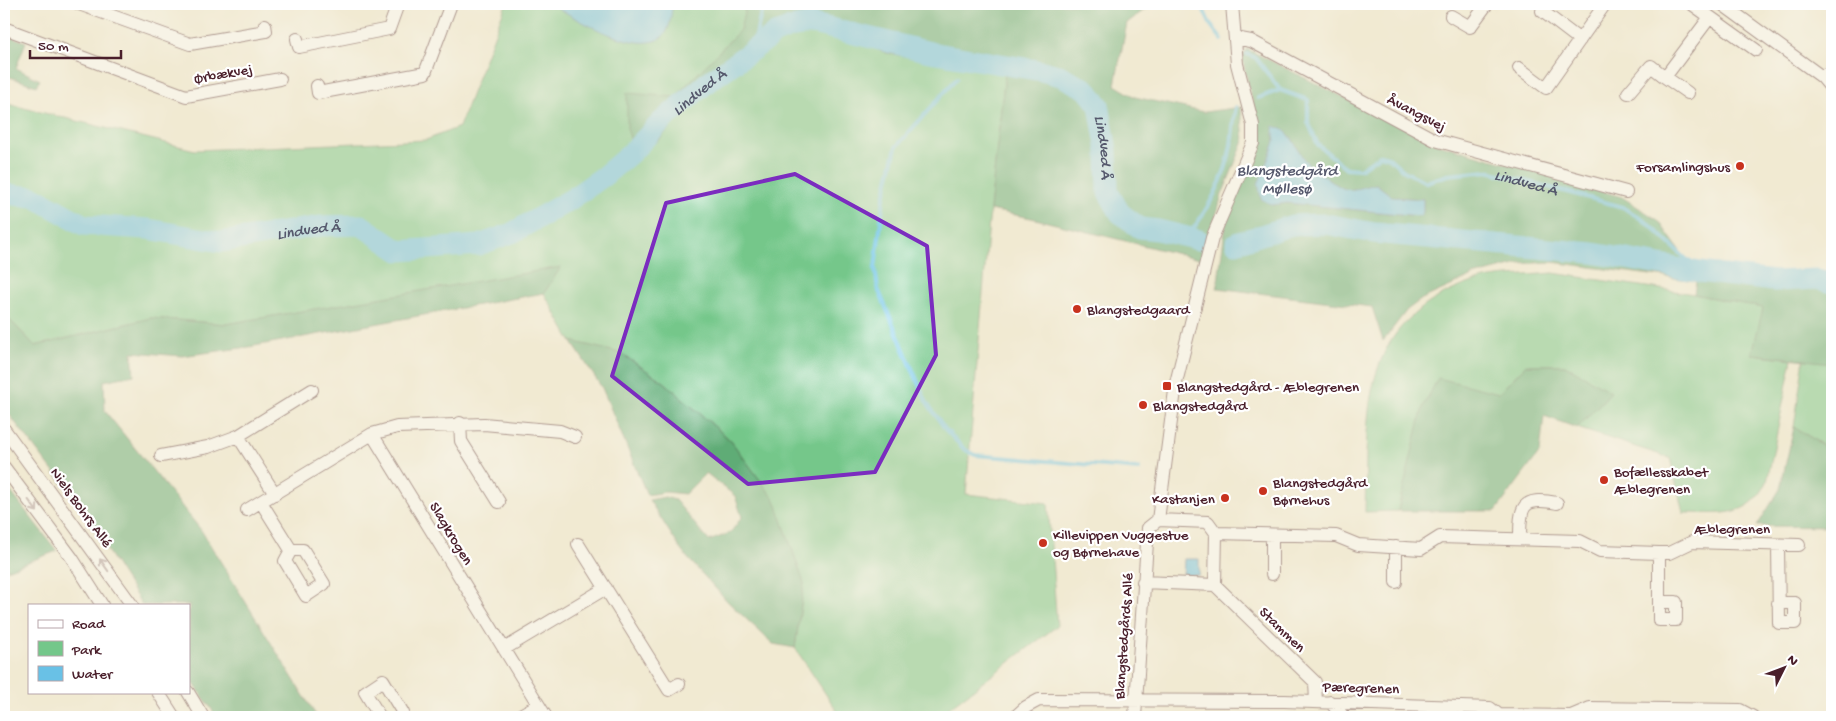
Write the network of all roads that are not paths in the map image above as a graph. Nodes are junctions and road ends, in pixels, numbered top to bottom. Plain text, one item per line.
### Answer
1 (79, 4) edge
2 (398, 4) edge
3 (450, 4) edge
4 (1232, 4) edge
5 (1487, 4) edge
6 (1605, 4) edge
7 (1692, 4) edge
8 (1722, 4) edge
9 (1542, 11) dead end
10 (1451, 16) dead end
11 (1710, 17) junction
12 (265, 24) dead end
13 (4, 28) edge
14 (1235, 38) junction
15 (296, 39) dead end
16 (1580, 40) junction
17 (1756, 50) dead end
18 (1520, 68) dead end
19 (1827, 73) edge
20 (1665, 77) junction
21 (280, 79) dead end
22 (317, 86) dead end
23 (1832, 89) edge
24 (1628, 93) dead end
25 (1688, 93) dead end
26 (1626, 192) dead end
27 (312, 390) dead end
28 (284, 391) dead end
29 (291, 402) junction
30 (460, 423) junction
31 (4, 429) edge
32 (372, 434) junction
33 (238, 436) junction
34 (575, 437) dead end
35 (161, 456) dead end
36 (4, 467) edge
37 (275, 494) junction
38 (261, 502) junction
39 (499, 502) dead end
40 (1557, 503) dead end
41 (247, 510) dead end
42 (1158, 520) junction
43 (1216, 533) junction
44 (1272, 535) junction
45 (1520, 539) junction
46 (578, 544) dead end
47 (1778, 545) junction
48 (1799, 545) dead end
49 (1396, 548) junction
50 (291, 550) dead end
51 (1659, 553) junction
52 (1272, 574) dead end
53 (1143, 582) junction
54 (1396, 582) dead end
55 (1215, 585) junction
56 (606, 588) junction
57 (1659, 602) dead end
58 (1778, 603) dead end
59 (101, 604) edge
60 (131, 604) edge
61 (504, 649) junction
62 (679, 684) dead end
63 (159, 694) edge
64 (189, 694) edge
65 (1135, 701) junction
66 (1316, 702) junction
67 (1330, 702) junction
68 (1400, 704) junction
69 (538, 705) junction
70 (1708, 714) edge
71 (174, 717) edge
72 (203, 717) edge
73 (380, 717) edge
74 (402, 717) edge
75 (517, 717) edge
76 (546, 717) edge
77 (1015, 717) edge
78 (1134, 717) edge
79 (1344, 717) edge
80 (1400, 717) edge
81 (1752, 717) edge

1 - 12 street
2 - 15 street
3 - 22 street
4 - 14 street, Blangstedgårds Allé
5 - 10 street
6 - 16 street
7 - 11 street
8 - 19 street
9 - 16 street
11 - 17 street
11 - 20 street
13 - 21 street, Ørbækvej
14 - 26 street, Åvangsvej
14 - 42 street, Blangstedgårds Allé
16 - 18 street
19 - 23 street
20 - 24 street
20 - 25 street
27 - 29 street
28 - 29 street
29 - 33 street
30 - 32 street
30 - 34 street
30 - 39 street
60 -> 31 street, Niels Bohrs Allé
32 - 37 street
32 - 61 street, Slagkrogen
33 - 35 street
33 - 37 street
36 -> 59 street
37 - 38 street
38 - 41 street
38 - 50 street
40 - 45 street
42 - 43 street
42 - 53 street, Blangstedgårds Allé
43 - 44 street, Æblegrenen
43 - 55 street
44 - 49 street, Æblegrenen
44 - 52 street
45 - 49 street, Æblegrenen
45 - 51 street, Æblegrenen
46 - 56 street
47 - 48 street, Æblegrenen
47 - 51 street, Æblegrenen
47 - 58 street, Æblegrenen
49 - 54 street
51 - 57 street
53 - 55 street
53 - 65 street, Blangstedgårds Allé
55 - 66 street, Stammen
56 - 61 street
56 - 62 street
61 - 69 street, Slagkrogen
63 - 71 street
64 - 72 street
65 - 66 street, Pæregrenen
65 - 77 street, Pæregrenen
65 - 78 street, Blangstedgårds Allé
66 - 67 street, Pæregrenen
67 - 68 street, Pæregrenen
67 - 79 street
68 - 70 street, Pæregrenen
68 - 80 street
69 - 75 street
69 - 76 street, Slagkrogen
70 - 81 street, Pæregrenen
73 - 74 street

